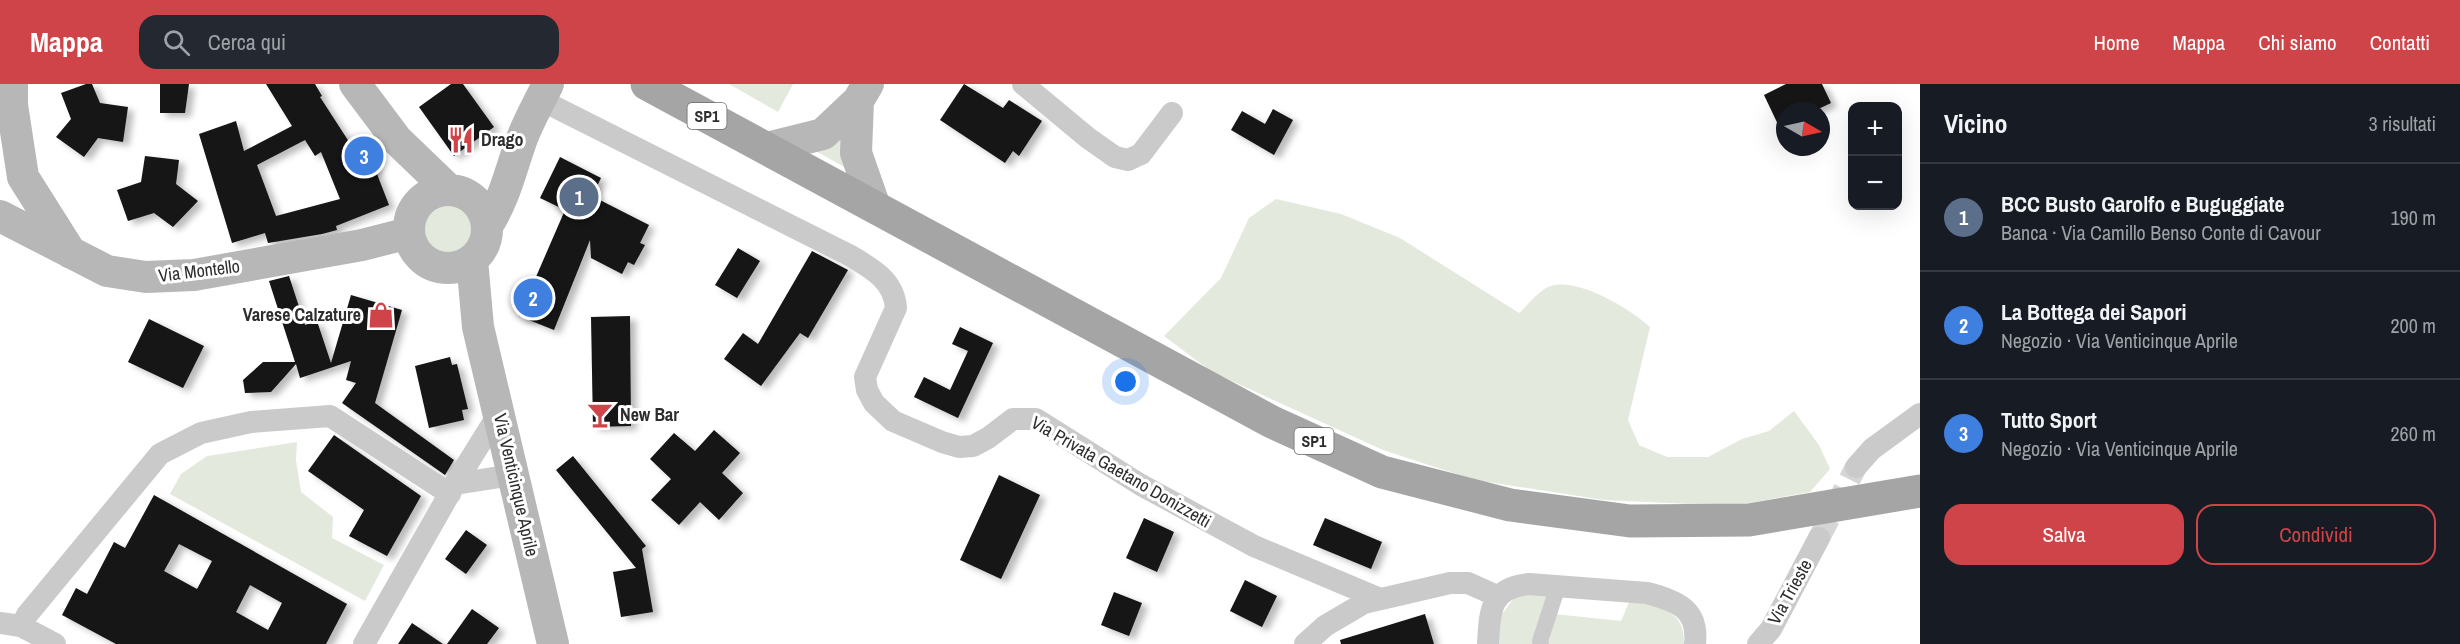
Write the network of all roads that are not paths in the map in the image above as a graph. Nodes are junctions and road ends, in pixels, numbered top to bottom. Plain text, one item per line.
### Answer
1 (355, 84) edge
2 (647, 84) edge
3 (1023, 84) edge
4 (545, 92) edge
5 (863, 93) edge
6 (12, 95) edge
7 (1172, 113) dead end
8 (0, 139) edge
9 (397, 140) junction
10 (520, 144) junction
11 (767, 147) junction
12 (22, 177) junction
13 (452, 190) junction
14 (875, 207) junction
15 (0, 208) edge
16 (0, 216) edge
17 (411, 222) junction
18 (487, 226) junction
19 (72, 254) junction
20 (472, 260) junction
21 (433, 265) junction
22 (478, 327) junction
23 (499, 413) junction
24 (1920, 414) edge
25 (1856, 467) tunnel mouth
26 (513, 475) junction
27 (453, 489) junction
28 (1920, 491) edge
29 (1819, 538) tunnel mouth
30 (1558, 586) junction
31 (1497, 596) junction
32 (1380, 599) junction
33 (10, 625) edge
34 (55, 644) edge
35 (364, 644) edge
36 (553, 644) edge
37 (1305, 644) edge
38 (1488, 644) edge
39 (1541, 644) edge
40 (1695, 644) edge
41 (1758, 644) edge

1 - 9 main road
2 - 11 main road, SP1
3 - 7 street
4 - 10 main road
4 - 32 street, Via Privata Gaetano Donizzetti
5 - 11 main road
5 - 14 main road
6 - 8 main road
6 - 12 main road
9 - 13 main road
9 - 17 main road
10 - 13 main road
10 - 18 main road
11 - 14 main road, SP1
12 - 15 main road
12 - 19 main road
13 - 17 main road
13 - 18 main road
14 - 28 main road, SP1
16 - 19 main road, Via Montello
17 - 19 main road, Via Montello
17 - 21 main road
18 - 20 main road
20 - 21 main road
20 - 22 main road, Via Venticinque Aprile
21 - 22 main road, Via Venticinque Aprile
22 - 23 main road, Via Venticinque Aprile
23 - 26 main road, Via Venticinque Aprile
23 - 27 street
24 - 25 street
26 - 27 street
26 - 36 main road, Via Venticinque Aprile
27 - 33 street
27 - 35 street
29 - 41 street, Via Trieste
30 - 31 street
30 - 39 street
30 - 40 street
31 - 32 street
31 - 38 street
32 - 37 street
33 - 34 street

